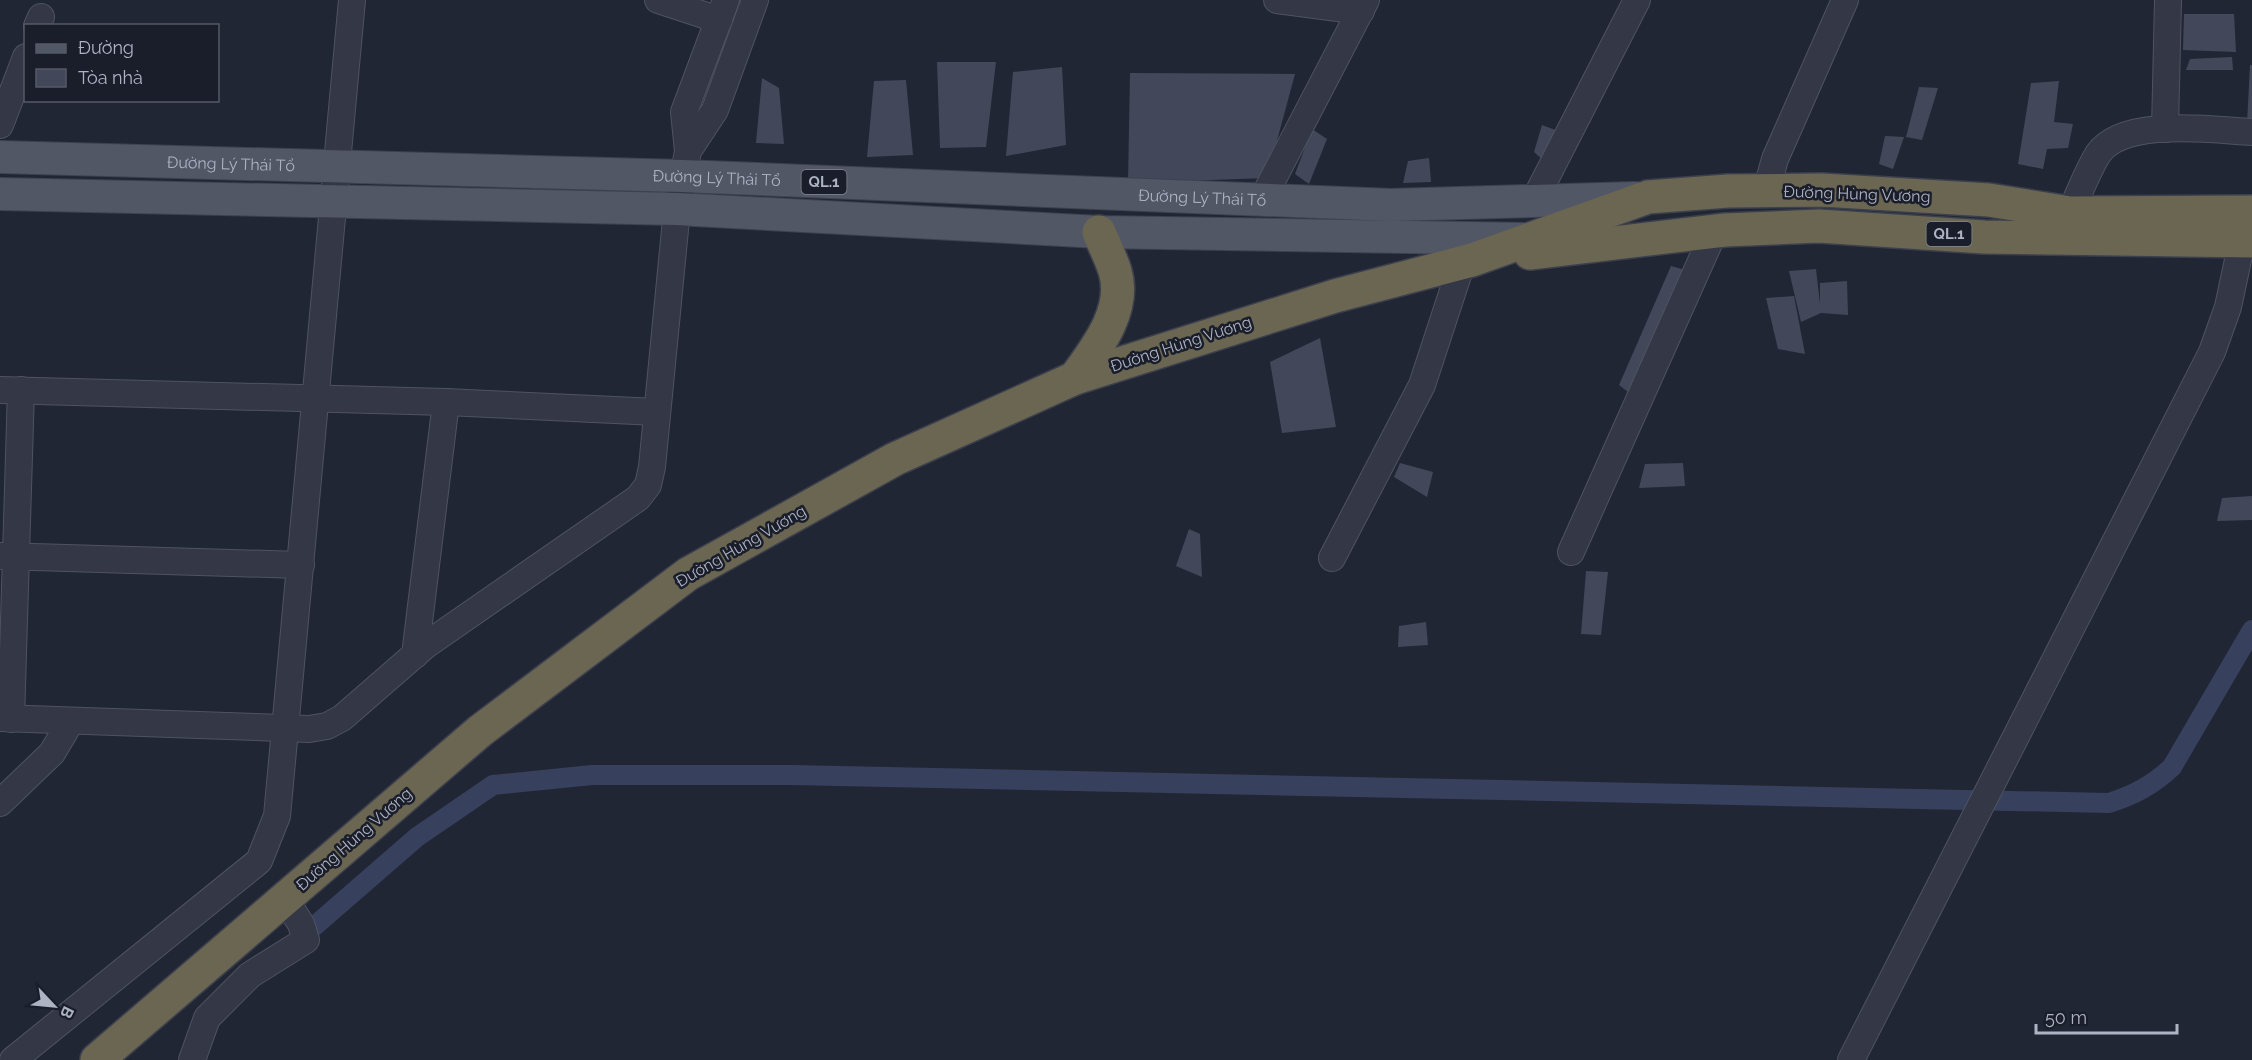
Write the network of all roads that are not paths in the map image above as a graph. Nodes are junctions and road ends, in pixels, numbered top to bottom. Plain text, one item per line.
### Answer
1 (352, 0) edge
2 (658, 0) edge
3 (755, 0) edge
4 (1277, 0) edge
5 (1636, 0) edge
6 (1845, 0) edge
7 (2168, 0) edge
8 (1364, 5) edge
9 (722, 10) edge
10 (24, 62) edge
11 (0, 125) edge
12 (2165, 129) junction
13 (2252, 132) edge
14 (0, 157) edge
15 (150, 162) junction
16 (685, 164) junction
17 (335, 168) junction
18 (1766, 191) junction
19 (0, 195) edge
20 (1146, 195) junction
21 (150, 197) junction
22 (1648, 197) junction
23 (1263, 198) junction
24 (334, 201) junction
25 (1533, 203) junction
26 (677, 209) junction
27 (2070, 213) junction
28 (2249, 231) edge
29 (1099, 232) junction
30 (1144, 232) junction
31 (1714, 232) junction
32 (1531, 239) junction
33 (1647, 239) junction
34 (1467, 261) junction
35 (1075, 378) junction
36 (10, 390) edge
37 (317, 398) junction
38 (446, 402) junction
39 (657, 412) junction
40 (1571, 552) dead end
41 (8, 556) edge
42 (1332, 558) dead end
43 (301, 565) junction
44 (415, 655) junction
45 (6, 718) edge
46 (71, 721) junction
47 (286, 728) junction
48 (0, 803) edge
49 (293, 911) junction
50 (13, 1060) edge
51 (97, 1060) edge
52 (192, 1060) edge
53 (1851, 1060) edge

1 - 17 street
2 - 9 street
3 - 16 street
4 - 8 street
5 - 25 street
6 - 18 street
7 - 12 street
8 - 23 street
9 - 16 street
10 - 11 street
12 - 13 street
12 - 27 street
14 - 15 main road, Đường Lý Thái Tổ / QL.1
15 - 17 main road, Đường Lý Thái Tổ / QL.1
15 - 21 main road
16 - 17 main road, Đường Lý Thái Tổ / QL.1
16 - 20 main road, Đường Lý Thái Tổ / QL.1
16 - 26 street
17 - 24 street
18 - 22 highway, Đường Hùng Vương / QL.1
18 - 27 highway, Đường Hùng Vương / QL.1
19 - 21 main road, Đường Lý Thái Tổ / QL.1
20 - 23 main road, Đường Lý Thái Tổ / QL.1
20 - 30 main road
21 - 24 main road, Đường Lý Thái Tổ / QL.1
22 - 25 main road, Đường Lý Thái Tổ / QL.1
22 - 32 highway, Đường Hùng Vương / QL.1
23 - 25 main road, Đường Lý Thái Tổ / QL.1
24 - 26 main road, Đường Lý Thái Tổ / QL.1
24 - 37 street
26 - 29 main road, Đường Lý Thái Tổ / QL.1
26 - 39 street
27 - 28 highway, Đường Hùng Vương / QL.1
28 - 31 highway, Đường Hùng Vương / QL.1
28 - 53 street
29 - 30 main road, Đường Lý Thái Tổ / QL.1
29 - 35 highway
30 - 32 main road, Đường Lý Thái Tổ / QL.1
31 - 33 highway, Đường Hùng Vương / QL.1
31 - 40 street
32 - 33 main road, Đường Lý Thái Tổ / QL.1
32 - 34 highway, Đường Hùng Vương / QL.1
33 - 34 highway, Đường Hùng Vương / QL.1
34 - 35 highway, Đường Hùng Vương / QL.1
34 - 42 street
35 - 49 highway, Đường Hùng Vương / QL.1
36 - 37 street
36 - 41 street
37 - 38 street
37 - 43 street
38 - 39 street
38 - 44 street
39 - 44 street
41 - 43 street
41 - 45 street
43 - 47 street
44 - 47 street
45 - 46 street
46 - 47 street
46 - 48 street
47 - 50 street
49 - 51 highway, Đường Hùng Vương / QL.1
49 - 52 street

